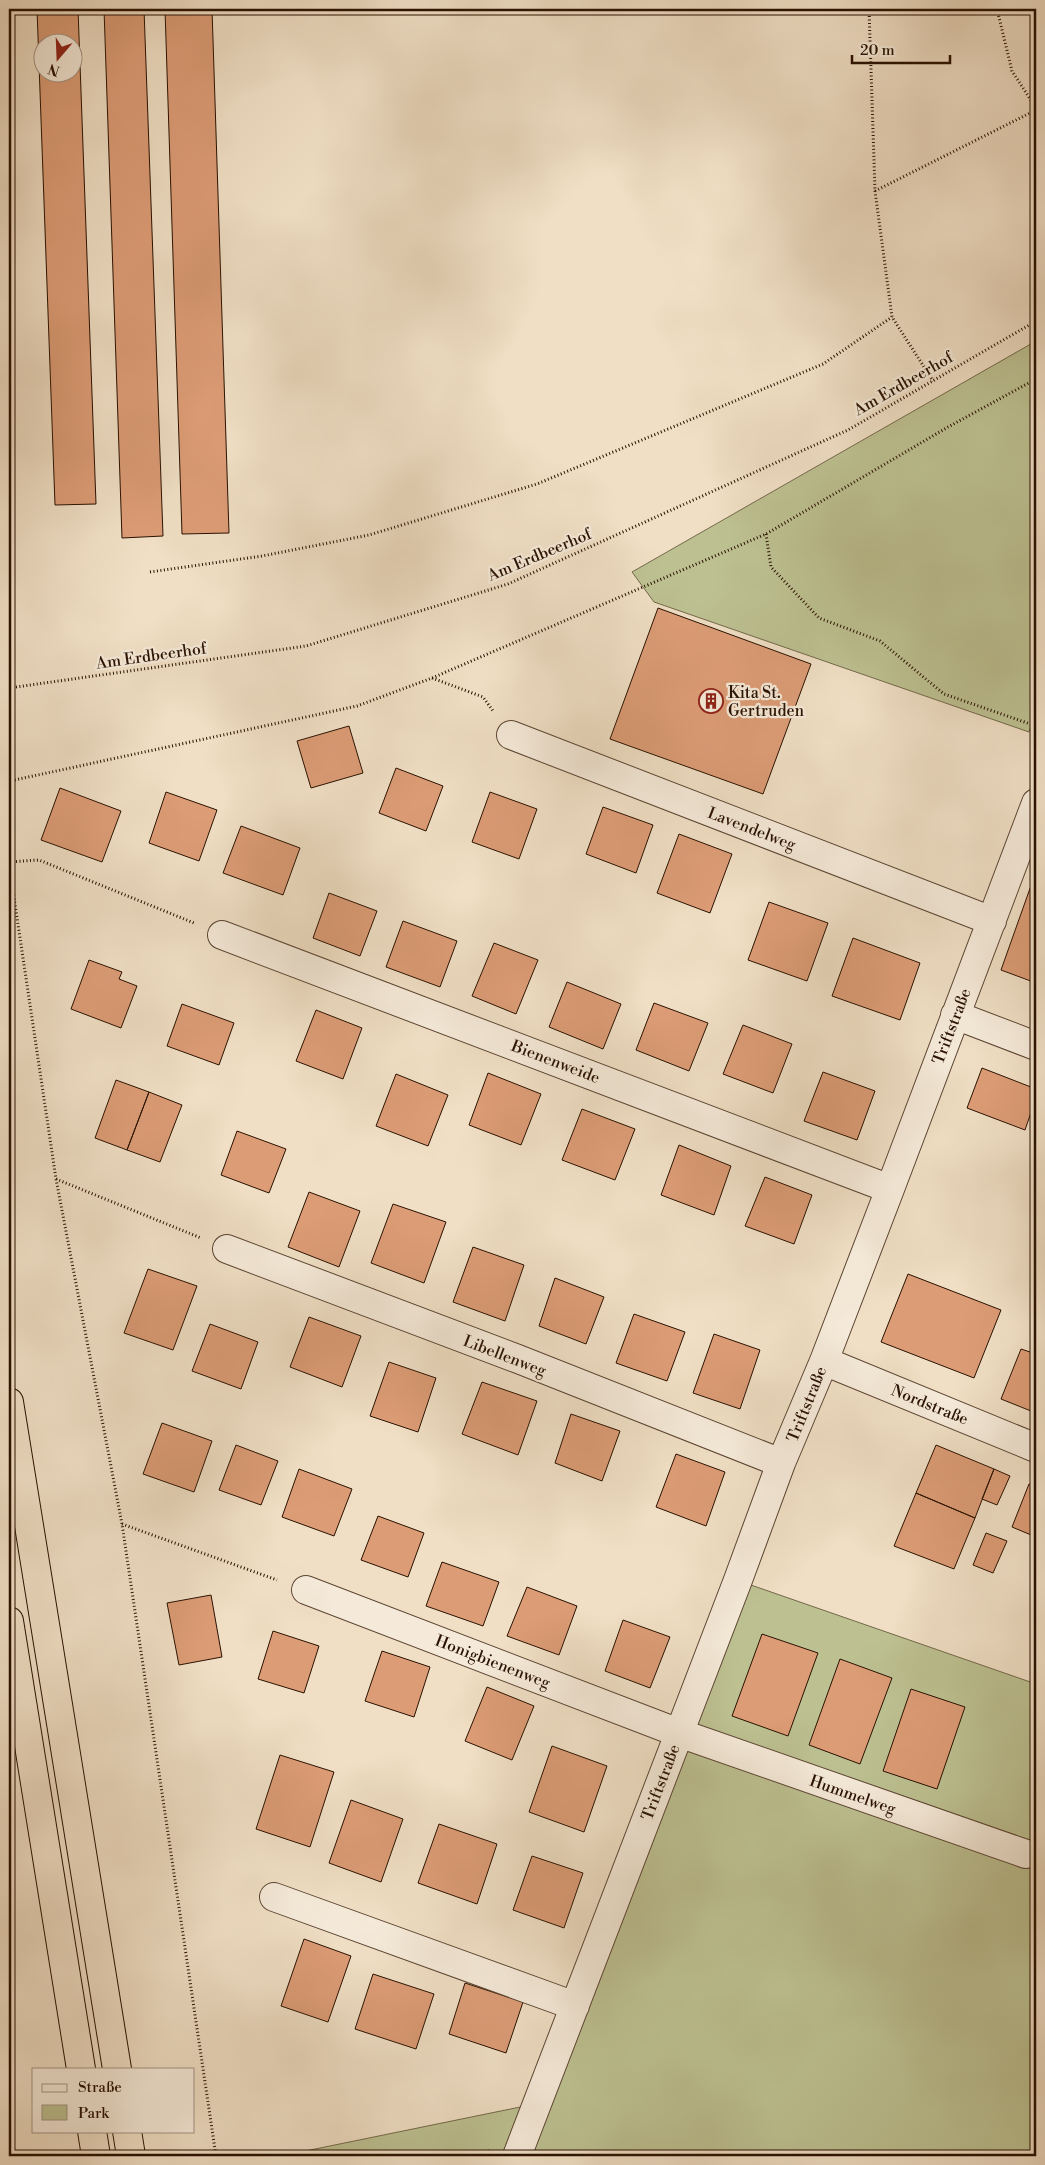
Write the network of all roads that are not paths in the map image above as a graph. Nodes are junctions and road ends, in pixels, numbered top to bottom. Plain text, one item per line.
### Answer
1 (511, 735) road end
2 (1036, 803) edge
3 (992, 921) junction
4 (222, 935) road end
5 (955, 1015) junction
6 (1036, 1046) edge
7 (890, 1189) junction
8 (227, 1249) road end
9 (824, 1361) junction
10 (9, 1402) edge
11 (1036, 1448) edge
12 (781, 1463) junction
13 (306, 1590) road end
14 (9, 1621) edge
15 (679, 1733) junction
16 (1026, 1854) dead end
17 (274, 1897) dead end
18 (575, 2006) junction
19 (82, 2068) edge
20 (117, 2068) edge
21 (92, 2132) edge
22 (127, 2132) edge
23 (96, 2156) edge
24 (131, 2156) edge
25 (516, 2156) edge

1 - 3 street, Lavendelweg
2 - 3 street, Triftstraße
3 - 5 street, Triftstraße
4 - 7 street, Bienenweide
5 - 6 street
5 - 7 street, Triftstraße
7 - 9 street, Triftstraße
8 - 12 street, Libellenweg
9 - 11 street, Nordstraße
9 - 12 street, Triftstraße
10 - 20 highway
12 - 15 street, Triftstraße
13 - 15 street, Honigbienenweg
14 - 19 highway
15 - 16 street, Hummelweg
15 - 18 street, Triftstraße
17 - 18 street
18 - 25 street, Triftstraße
21 - 23 highway
22 - 24 highway

